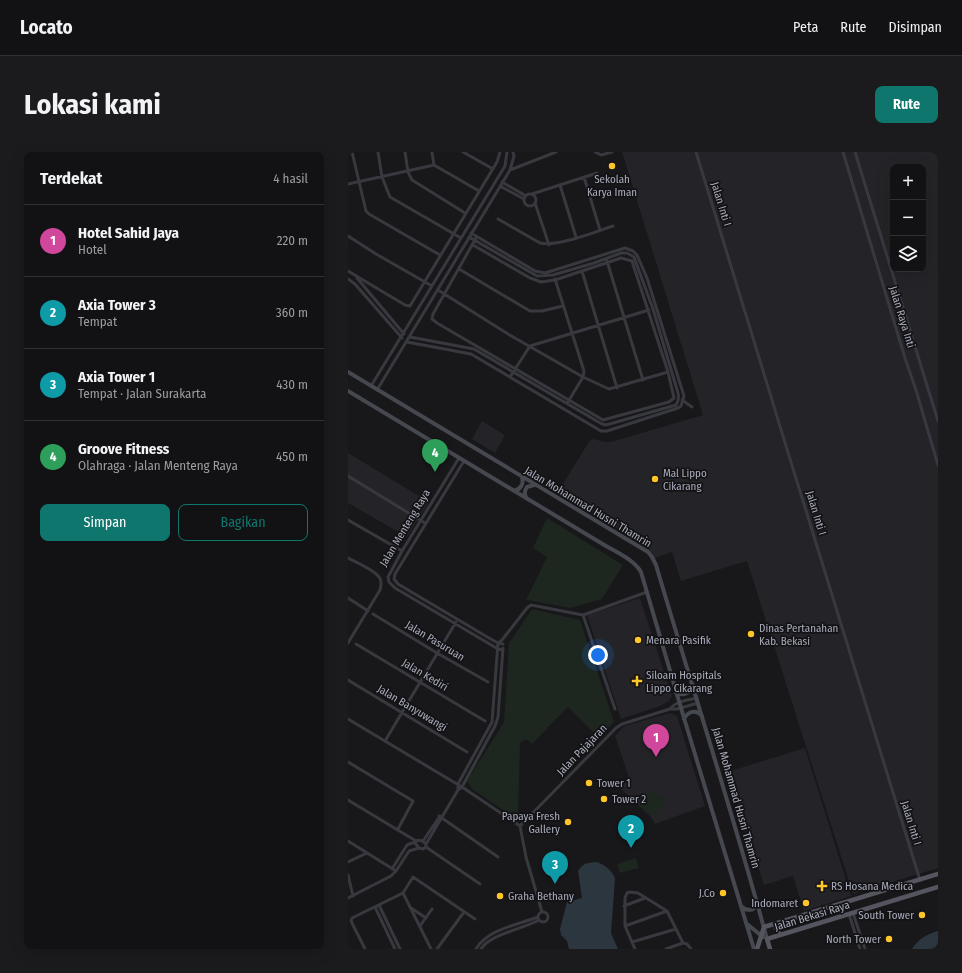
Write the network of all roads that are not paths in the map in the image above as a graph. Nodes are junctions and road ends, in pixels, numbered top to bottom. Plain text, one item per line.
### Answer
1 (352, 152) edge
2 (378, 152) edge
3 (405, 152) edge
4 (432, 152) edge
5 (463, 152) edge
6 (500, 152) edge
7 (507, 152) edge
8 (513, 152) edge
9 (556, 152) edge
10 (595, 152) edge
11 (612, 152) edge
12 (696, 152) edge
13 (843, 152) edge
14 (855, 152) edge
15 (434, 165) junction
16 (493, 169) junction
17 (510, 170) junction
18 (408, 172) junction
19 (597, 173) dead end
20 (382, 177) junction
21 (584, 177) junction
22 (359, 182) junction
23 (348, 184) edge
24 (501, 184) junction
25 (560, 185) junction
26 (479, 191) junction
27 (532, 194) junction
28 (525, 198) junction
29 (536, 203) junction
30 (479, 209) junction
31 (484, 212) junction
32 (465, 213) junction
33 (498, 219) dead end
34 (613, 226) dead end
35 (600, 230) junction
36 (453, 234) junction
37 (470, 235) junction
38 (348, 236) edge
39 (461, 238) junction
40 (576, 238) junction
41 (476, 239) junction
42 (549, 244) junction
43 (473, 245) junction
44 (502, 254) junction
45 (440, 255) junction
46 (593, 258) junction
47 (606, 259) junction
48 (594, 263) junction
49 (607, 263) junction
50 (459, 269) junction
51 (526, 270) junction
52 (553, 270) junction
53 (348, 271) edge
54 (582, 271) junction
55 (524, 274) junction
56 (354, 275) junction
57 (554, 275) junction
58 (436, 278) junction
59 (647, 278) junction
60 (348, 279) edge
61 (643, 279) junction
62 (555, 280) junction
63 (425, 282) junction
64 (443, 282) junction
65 (432, 286) junction
66 (438, 290) junction
67 (445, 294) junction
68 (564, 306) junction
69 (653, 309) junction
70 (648, 311) junction
71 (624, 317) junction
72 (598, 325) junction
73 (572, 333) junction
74 (404, 334) junction
75 (663, 336) junction
76 (410, 337) junction
77 (402, 338) junction
78 (407, 342) junction
79 (530, 346) junction
80 (473, 347) junction
81 (391, 355) junction
82 (396, 358) junction
83 (514, 370) junction
84 (348, 372) edge
85 (669, 372) junction
86 (510, 377) junction
87 (582, 377) junction
88 (643, 380) junction
89 (371, 386) junction
90 (617, 388) junction
91 (377, 390) junction
92 (348, 391) edge
93 (674, 398) junction
94 (679, 399) junction
95 (683, 401) junction
96 (568, 402) junction
97 (692, 407) dead end
98 (564, 409) junction
99 (938, 421) edge
100 (459, 458) junction
101 (464, 461) junction
102 (938, 465) edge
103 (348, 476) edge
104 (522, 476) junction
105 (535, 485) junction
106 (514, 491) junction
107 (527, 499) junction
108 (348, 520) edge
109 (420, 520) junction
110 (425, 523) junction
111 (402, 551) junction
112 (407, 554) junction
113 (348, 558) edge
114 (647, 592) junction
115 (348, 598) edge
116 (368, 611) junction
117 (373, 614) dead end
118 (582, 615) junction
119 (458, 619) junction
120 (455, 624) junction
121 (349, 641) edge
122 (502, 641) junction
123 (498, 643) junction
124 (356, 644) dead end
125 (498, 649) junction
126 (502, 650) junction
127 (437, 653) junction
128 (348, 680) edge
129 (488, 682) dead end
130 (420, 683) junction
131 (693, 685) junction
132 (676, 693) junction
133 (697, 698) junction
134 (679, 702) junction
135 (699, 703) junction
136 (670, 708) junction
137 (681, 708) junction
138 (615, 709) dead end
139 (402, 713) junction
140 (703, 716) junction
141 (348, 719) edge
142 (684, 720) junction
143 (485, 721) dead end
144 (385, 741) junction
145 (467, 752) dead end
146 (348, 762) edge
147 (458, 784) junction
148 (462, 786) junction
149 (458, 790) junction
150 (348, 800) edge
151 (441, 817) junction
152 (520, 826) junction
153 (398, 829) junction
154 (348, 841) edge
155 (415, 842) junction
156 (425, 844) junction
157 (419, 848) junction
158 (367, 853) junction
159 (498, 856) dead end
160 (348, 862) edge
161 (392, 868) junction
162 (396, 871) junction
163 (938, 874) edge
164 (348, 875) edge
165 (392, 875) junction
166 (920, 880) junction
167 (480, 884) dead end
168 (938, 887) edge
169 (403, 893) junction
170 (352, 896) junction
171 (348, 898) edge
172 (645, 898) junction
173 (757, 902) junction
174 (741, 904) junction
175 (379, 905) junction
176 (375, 906) junction
177 (409, 906) junction
178 (624, 906) junction
179 (432, 909) dead end
180 (667, 911) junction
181 (464, 912) junction
182 (542, 912) junction
183 (851, 913) junction
184 (426, 918) junction
185 (475, 919) dead end
186 (538, 919) junction
187 (776, 923) junction
188 (746, 924) junction
189 (420, 926) junction
190 (624, 926) junction
191 (764, 927) junction
192 (676, 929) junction
193 (760, 935) junction
194 (780, 935) junction
195 (767, 939) junction
196 (632, 942) junction
197 (683, 943) junction
198 (365, 949) edge
199 (395, 949) edge
200 (400, 949) edge
201 (432, 949) edge
202 (437, 949) edge
203 (476, 949) edge
204 (481, 949) edge
205 (635, 949) edge
206 (666, 949) edge
207 (692, 949) edge
208 (755, 949) edge
209 (770, 949) edge
210 (860, 949) edge
211 (865, 949) edge

1 - 22 street
2 - 20 street
3 - 18 street
4 - 15 street
5 - 16 street
6 - 16 street
7 - 30 street
8 - 17 street
9 - 17 street
10 - 11 street
12 - 166 street, Jalan Inti I
13 - 102 street, Jalan Raya Inti
14 - 99 street, Jalan Raya Inti
15 - 18 street
15 - 26 street
16 - 26 street
17 - 24 street
18 - 20 street
18 - 32 street
19 - 21 street
20 - 22 street
20 - 36 street
21 - 25 street
21 - 35 street
22 - 23 street
22 - 45 street
24 - 28 street
24 - 31 street
25 - 27 street
25 - 40 street
26 - 32 street
27 - 28 street
27 - 29 street
28 - 29 street
29 - 42 street
30 - 31 street
30 - 39 street
31 - 37 street
32 - 36 street
33 - 42 street
34 - 35 street
35 - 40 street
36 - 39 street
36 - 45 street
37 - 41 street
37 - 64 street
38 - 63 street
39 - 58 street
40 - 42 street
41 - 43 street
41 - 44 street
43 - 50 street
43 - 55 street
44 - 51 street
44 - 52 street
45 - 63 street
46 - 48 street
46 - 52 street
46 - 59 street
47 - 48 street
47 - 49 street
47 - 61 street
48 - 57 street
49 - 54 street
49 - 70 street
49 - 71 street
50 - 67 street
50 - 68 street
51 - 55 street
51 - 57 street
52 - 57 street
53 - 56 street
54 - 62 street
54 - 72 street
55 - 62 street
56 - 63 street
56 - 74 street
57 - 62 street
58 - 64 street
58 - 65 street
59 - 61 street
59 - 75 street
60 - 77 street
61 - 69 street
62 - 68 street
63 - 65 street
64 - 66 street
65 - 74 street
66 - 67 street
66 - 76 street
67 - 79 street
67 - 80 street
68 - 73 street
69 - 70 street
69 - 75 street
70 - 71 street
70 - 85 street
71 - 72 street
71 - 88 street
72 - 73 street
72 - 90 street
73 - 79 street
73 - 87 street
74 - 77 street
75 - 85 street
75 - 95 street
76 - 78 street
76 - 80 street
77 - 81 street
78 - 82 street
78 - 86 street
79 - 83 street
79 - 87 street
80 - 83 street
81 - 82 street
81 - 89 street
82 - 91 street
83 - 86 street
83 - 96 street
84 - 89 street, Jalan Mohammad Husni Thamrin
85 - 88 street
85 - 93 street
85 - 94 street
86 - 98 street
87 - 90 street
87 - 96 street
88 - 90 street
89 - 91 street, Jalan Mohammad Husni Thamrin
91 - 104 street, Jalan Mohammad Husni Thamrin
92 - 100 street
93 - 94 street
93 - 96 street
94 - 95 street
94 - 96 street
95 - 97 street
95 - 98 street
96 - 98 street
100 - 101 street
100 - 109 street, Jalan Menteng Raya
101 - 106 street
101 - 110 street, Jalan Menteng Raya
103 - 109 street
104 - 105 street, Jalan Mohammad Husni Thamrin
104 - 106 street
105 - 107 street
105 - 131 street, Jalan Mohammad Husni Thamrin
106 - 107 street
107 - 114 street
108 - 111 street
109 - 110 street
109 - 111 street, Jalan Menteng Raya
110 - 112 street, Jalan Menteng Raya
111 - 112 street
111 - 120 street, Jalan Menteng Raya
112 - 119 street, Jalan Menteng Raya
113 - 116 street
114 - 118 street
114 - 132 street
115 - 116 street
116 - 121 street
117 - 127 street, Jalan Pasuruan
118 - 122 street
118 - 138 street
119 - 120 street
119 - 123 street, Jalan Menteng Raya
120 - 125 street, Jalan Menteng Raya
120 - 127 street
122 - 123 street, Jalan Menteng Raya
122 - 126 street
123 - 125 street
124 - 130 street, Jalan Kediri
125 - 126 street, Jalan Menteng Raya
125 - 147 street
126 - 148 street
127 - 129 street, Jalan Pasuruan
127 - 130 street
128 - 139 street, Jalan Banyuwangi
130 - 139 street
130 - 143 street, Jalan Kediri
131 - 132 street
131 - 133 street, Jalan Mohammad Husni Thamrin
132 - 134 street
133 - 134 street, Jalan Pajajaran
133 - 135 street, Jalan Mohammad Husni Thamrin
134 - 136 street, Jalan Pajajaran
134 - 137 street
135 - 137 street, Jalan Pajajaran
135 - 140 street, Jalan Mohammad Husni Thamrin
136 - 137 street, Jalan Pajajaran
136 - 152 street, Jalan Pajajaran
137 - 142 street
139 - 144 street
139 - 145 street, Jalan Banyuwangi
140 - 142 street
140 - 173 street, Jalan Mohammad Husni Thamrin
141 - 144 street
142 - 174 street
144 - 147 street
146 - 153 street
147 - 148 street
147 - 149 street
148 - 149 street
148 - 152 street
149 - 151 street
150 - 153 street
151 - 156 street
151 - 159 street
152 - 182 street
153 - 155 street
154 - 158 street
155 - 156 street
155 - 157 street
155 - 161 street
156 - 157 street
156 - 167 street
157 - 162 street
158 - 160 street
158 - 161 street
161 - 162 street
161 - 165 street
162 - 165 street
163 - 166 main road, Jalan Bekasi Raya
164 - 170 street
165 - 170 street
166 - 187 main road, Jalan Bekasi Raya
168 - 183 main road, Jalan Bekasi Raya
169 - 175 street
169 - 177 street
169 - 181 street
170 - 171 street
172 - 178 street
172 - 178 street
172 - 180 street
173 - 174 street
173 - 191 street, Jalan Mohammad Husni Thamrin
174 - 188 street
175 - 176 street
175 - 200 street
176 - 198 street
176 - 199 street
177 - 184 street
177 - 189 street
178 - 190 street
179 - 184 street
180 - 190 street
180 - 192 street
181 - 185 street
181 - 202 street
182 - 186 street
182 - 186 street
183 - 194 main road, Jalan Bekasi Raya
183 - 210 street
183 - 211 street
184 - 189 street
186 - 203 street
186 - 204 street
187 - 191 main road, Jalan Bekasi Raya
187 - 194 main road
188 - 193 street, Jalan Bekasi Raya
188 - 208 street
189 - 201 street
190 - 196 street
191 - 193 main road, Jalan Bekasi Raya
191 - 195 street, Jalan Mohammad Husni Thamrin
192 - 196 street
192 - 197 street
193 - 195 street, Jalan Bekasi Raya
193 - 208 main road, Jalan Bekasi Raya
194 - 195 main road, Jalan Bekasi Raya
195 - 209 main road, Jalan Mohammad Husni Thamrin
196 - 205 street
197 - 206 street
197 - 207 street

